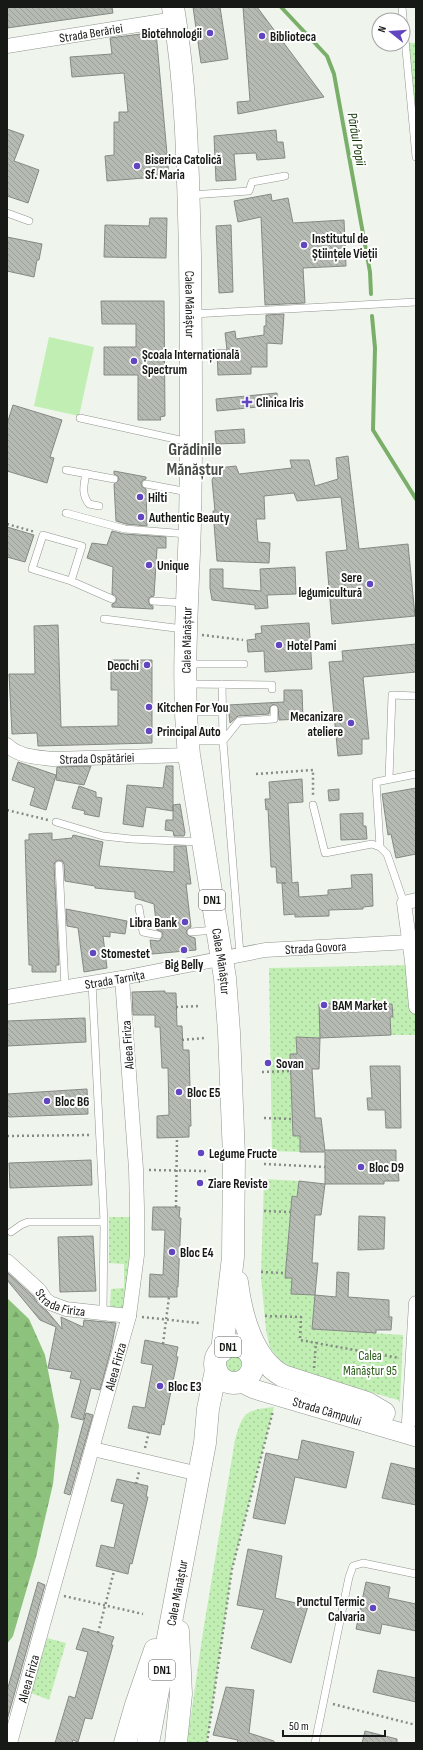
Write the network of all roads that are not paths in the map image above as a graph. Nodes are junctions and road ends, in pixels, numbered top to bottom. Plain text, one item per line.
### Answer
1 (402, 7) edge
2 (174, 13) edge
3 (7, 46) edge
4 (416, 157) edge
5 (285, 176) dead end
6 (189, 196) junction
7 (7, 213) edge
8 (29, 220) dead end
9 (416, 302) edge
10 (191, 314) junction
11 (80, 418) dead end
12 (190, 442) junction
13 (66, 470) dead end
14 (86, 474) junction
15 (114, 479) dead end
16 (146, 484) dead end
17 (190, 492) junction
18 (99, 506) dead end
19 (66, 513) dead end
20 (189, 534) junction
21 (71, 581) junction
22 (112, 600) dead end
23 (153, 601) dead end
24 (187, 603) junction
25 (104, 619) dead end
26 (192, 632) junction
27 (244, 664) dead end
28 (186, 674) junction
29 (222, 684) junction
30 (272, 689) dead end
31 (416, 696) edge
32 (274, 709) dead end
33 (186, 712) junction
34 (223, 712) junction
35 (223, 741) junction
36 (7, 746) edge
37 (189, 748) junction
38 (416, 774) edge
39 (389, 779) junction
40 (313, 805) road end
41 (56, 822) road end
42 (203, 842) junction
43 (380, 847) junction
44 (59, 865) dead end
45 (410, 901) edge
46 (140, 908) dead end
47 (217, 930) junction
48 (191, 932) dead end
49 (158, 935) dead end
50 (410, 942) junction
51 (231, 956) junction
52 (414, 961) edge
53 (122, 978) junction
54 (92, 983) junction
55 (65, 987) junction
56 (7, 997) edge
57 (416, 1007) edge
58 (104, 1222) junction
59 (11, 1232) dead end
60 (7, 1261) edge
61 (233, 1264) junction
62 (416, 1303) edge
63 (103, 1313) junction
64 (129, 1316) junction
65 (250, 1355) junction
66 (219, 1360) junction
67 (239, 1382) junction
68 (384, 1413) junction
69 (414, 1428) edge
70 (93, 1449) junction
71 (202, 1458) junction
72 (416, 1574) edge
73 (176, 1596) junction
74 (10, 1743) edge
75 (125, 1743) edge
76 (148, 1743) edge
77 (176, 1743) edge
78 (315, 1743) edge

1 - 4 lane
2 - 3 street, Strada Berăriei
2 - 6 main road, Calea Mănăștur / DN1
5 - 6 lane
6 - 10 main road, Calea Mănăștur / DN1
7 - 8 lane
9 - 10 lane
10 - 12 main road, Calea Mănăștur / DN1
11 - 12 lane
12 - 17 main road, Calea Mănăștur / DN1
13 - 14 lane
14 - 15 lane
14 - 18 lane
16 - 17 lane
17 - 20 main road, Calea Mănăștur / DN1
19 - 20 lane
20 - 24 main road, Calea Mănăștur / DN1
21 - 21 lane
21 - 22 lane
23 - 24 lane
24 - 26 main road, Calea Mănăștur / DN1
25 - 26 lane
26 - 28 main road, Calea Mănăștur / DN1
27 - 28 lane
28 - 29 lane
28 - 33 main road, Calea Mănăștur / DN1
29 - 30 lane
29 - 34 lane
31 - 39 lane
32 - 35 lane
33 - 34 lane
33 - 37 main road, Calea Mănăștur / DN1
34 - 35 lane
35 - 37 lane
35 - 51 lane
36 - 37 street, Strada Ospătăriei
37 - 42 main road, Calea Mănăștur / DN1
38 - 39 lane
39 - 43 lane
40 - 43 lane
41 - 42 lane
42 - 47 main road, Calea Mănăștur / DN1
43 - 45 lane
44 - 55 lane
45 - 50 street
46 - 49 lane
47 - 48 lane
47 - 51 main road, Calea Mănăștur / DN1
50 - 51 street, Strada Govora
50 - 52 street
51 - 53 street, Strada Tarnița
51 - 61 main road, Calea Mănăștur / DN1
52 - 57 street
53 - 54 street, Strada Tarnița
53 - 64 street, Aleea Firiza
54 - 55 street, Strada Tarnița
54 - 58 lane
55 - 56 street, Strada Tarnița
58 - 59 lane
58 - 63 lane
60 - 63 street, Strada Firiza
61 - 65 main road, Calea Mănăștur / DN1
61 - 66 main road, Calea Mănăștur / DN1
61 - 68 main road
61 - 71 main road
62 - 69 street
63 - 64 street, Strada Firiza
64 - 70 street, Aleea Firiza
65 - 66 main road, DN1
65 - 67 main road, Calea Mănăștur / DN1
65 - 68 main road, Strada Câmpului
66 - 67 main road, DN1
66 - 71 main road, Calea Mănăștur / DN1
67 - 69 main road, Strada Câmpului
67 - 71 main road, Calea Mănăștur / DN1
68 - 69 main road, Strada Câmpului
70 - 71 street
70 - 74 street, Aleea Firiza
71 - 73 main road, Calea Mănăștur / DN1
72 - 78 lane
73 - 75 main road
73 - 76 main road, Calea Mănăștur / DN1
73 - 77 main road

